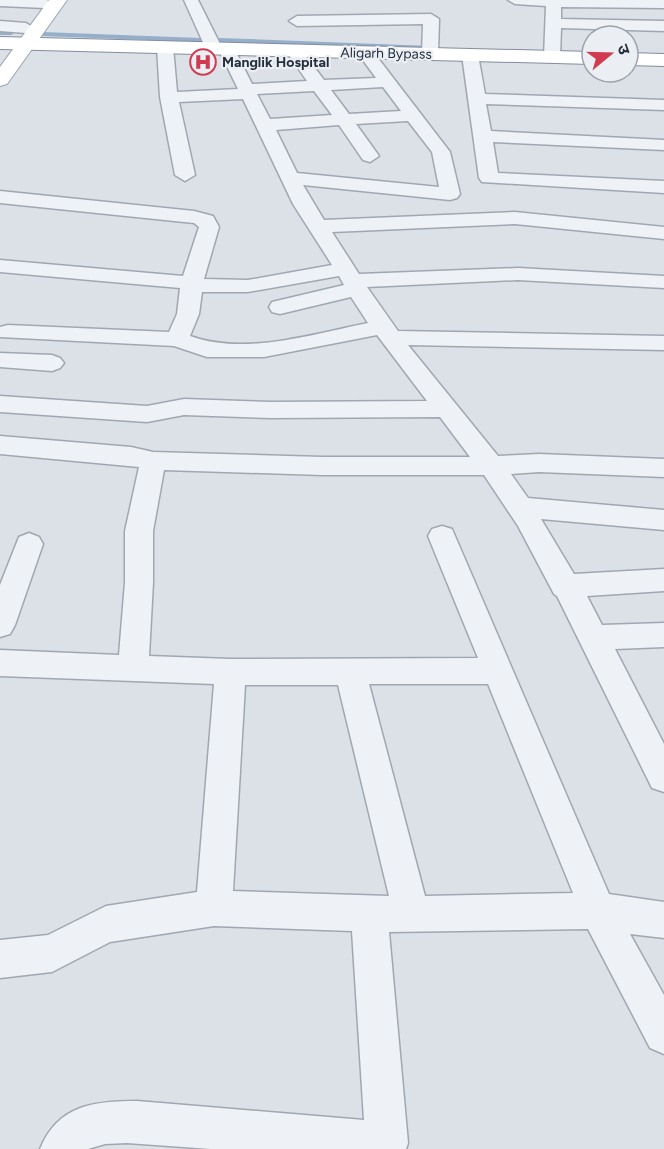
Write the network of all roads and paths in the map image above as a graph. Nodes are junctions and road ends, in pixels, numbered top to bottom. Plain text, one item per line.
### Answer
1 (191, 0) edge
2 (430, 0) edge
3 (515, 0) edge
4 (50, 1) edge
5 (613, 1) edge
6 (0, 2) edge
7 (554, 2) junction
8 (664, 4) edge
9 (431, 19) junction
10 (553, 23) junction
11 (0, 26) edge
12 (664, 26) edge
13 (16, 39) edge
14 (165, 47) junction
15 (296, 47) junction
16 (221, 49) junction
17 (430, 51) junction
18 (365, 52) junction
19 (553, 54) junction
20 (470, 55) junction
21 (580, 57) edge
22 (640, 59) edge
23 (664, 60) edge
24 (0, 66) edge
25 (0, 80) edge
26 (388, 82) junction
27 (319, 86) junction
28 (248, 91) junction
29 (169, 97) junction
30 (477, 99) junction
31 (664, 105) edge
32 (413, 115) junction
33 (344, 121) junction
34 (265, 125) junction
35 (482, 136) junction
36 (664, 145) edge
37 (370, 156) dead end
38 (185, 175) dead end
39 (290, 178) junction
40 (528, 180) junction
41 (664, 187) edge
42 (0, 197) edge
43 (527, 219) junction
44 (319, 226) junction
45 (664, 232) edge
46 (0, 266) edge
47 (350, 280) junction
48 (664, 282) edge
49 (192, 284) junction
50 (280, 307) dead end
51 (8, 332) dead end
52 (387, 333) junction
53 (177, 339) junction
54 (664, 343) edge
55 (0, 360) edge
56 (52, 363) dead end
57 (0, 404) edge
58 (449, 409) junction
59 (147, 414) junction
60 (0, 445) edge
61 (142, 459) junction
62 (491, 466) junction
63 (664, 468) edge
64 (519, 507) junction
65 (664, 520) edge
66 (442, 536) dead end
67 (29, 544) dead end
68 (664, 580) edge
69 (564, 586) junction
70 (0, 625) edge
71 (664, 635) edge
72 (591, 638) junction
73 (0, 663) edge
74 (133, 666) junction
75 (350, 671) junction
76 (498, 671) junction
77 (231, 672) junction
78 (664, 777) edge
79 (214, 908) junction
80 (598, 911) junction
81 (369, 912) junction
82 (412, 915) junction
83 (664, 920) edge
84 (0, 959) edge
85 (664, 1034) edge
86 (387, 1146) edge
87 (61, 1149) edge

1 - 16 street
2 - 9 street
3 - 7 street
4 - 6 street
4 - 13 main road
5 - 7 street
5 - 8 street
7 - 10 street
9 - 15 street
9 - 17 street
10 - 12 street
10 - 19 street
11 - 13 street
13 - 14 main road, Aligarh Bypass
13 - 24 main road
13 - 25 main road
14 - 16 main road, Aligarh Bypass
14 - 29 street
15 - 16 main road, Aligarh Bypass
15 - 18 main road, Aligarh Bypass
15 - 27 street
16 - 28 street
17 - 18 main road, Aligarh Bypass
17 - 20 main road, Aligarh Bypass
18 - 26 street
19 - 20 main road, Aligarh Bypass
19 - 21 main road, Aligarh Bypass
20 - 30 street
22 - 23 main road
26 - 27 street
26 - 32 street
27 - 28 street
27 - 33 street
28 - 29 street
28 - 34 street
29 - 38 street
30 - 31 street
30 - 35 street
32 - 33 street
32 - 39 street
33 - 34 street
33 - 37 street
34 - 39 street
35 - 36 street
35 - 40 street
39 - 44 street
40 - 41 street
40 - 43 street
42 - 49 street
43 - 44 street
43 - 45 street
44 - 47 street
46 - 49 street
47 - 48 street
47 - 49 street
47 - 50 street
47 - 52 street
49 - 53 street
51 - 53 street
52 - 53 street
52 - 54 street
52 - 58 street
55 - 56 street
57 - 59 street
58 - 59 street
58 - 62 street
59 - 61 street
60 - 61 street
61 - 62 street
61 - 74 street
62 - 63 street
62 - 64 street
64 - 65 street
64 - 69 street
66 - 76 street
67 - 70 street
68 - 69 street
69 - 72 street
71 - 72 street
72 - 78 street
73 - 74 street
74 - 77 street
75 - 76 street
75 - 77 street
75 - 82 street
76 - 80 street
77 - 79 street
79 - 81 street
79 - 84 street
80 - 82 street
80 - 83 street
80 - 85 street
81 - 82 street
81 - 86 street
86 - 87 street

